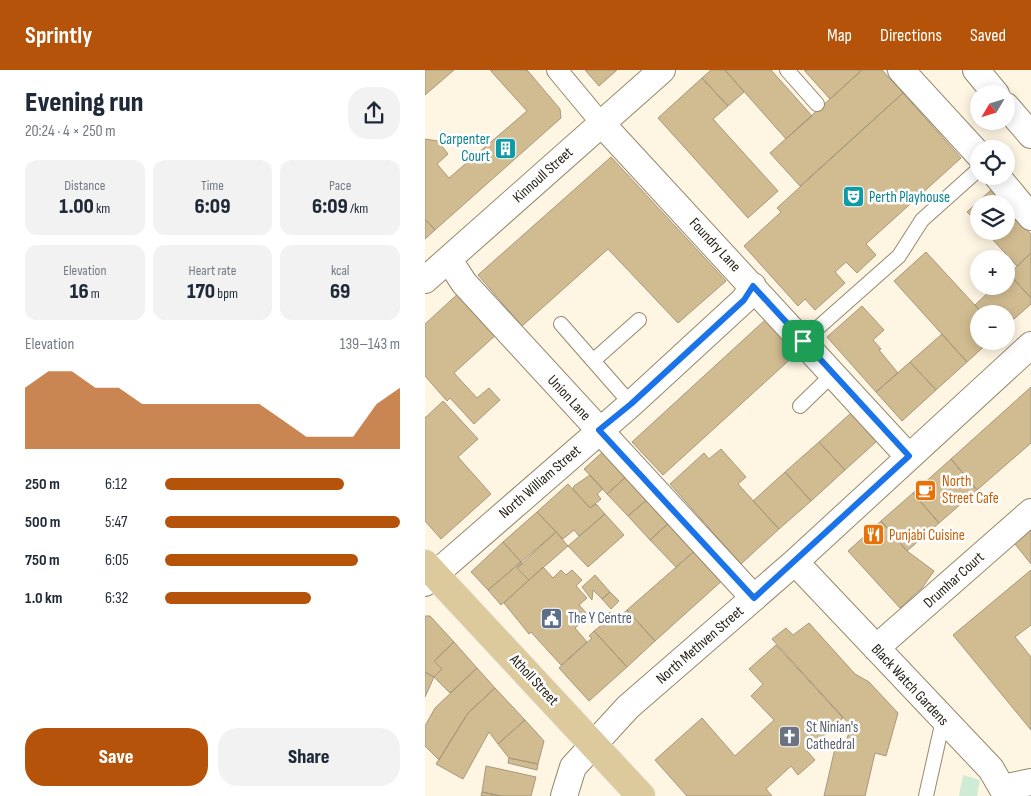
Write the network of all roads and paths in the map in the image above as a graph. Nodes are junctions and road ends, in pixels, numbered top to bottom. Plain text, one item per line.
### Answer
1 (557, 70) edge
2 (662, 70) edge
3 (787, 70) edge
4 (901, 70) edge
5 (976, 70) edge
6 (988, 85) edge
7 (817, 104) dead end
8 (1015, 116) edge
9 (601, 123) junction
10 (1031, 135) edge
11 (970, 145) edge
12 (970, 177) edge
13 (1004, 185) edge
14 (1031, 217) edge
15 (449, 260) junction
16 (425, 280) edge
17 (753, 286) junction
18 (639, 320) dead end
19 (561, 324) dead end
20 (803, 341) junction
21 (1031, 345) edge
22 (594, 360) junction
23 (833, 374) junction
24 (631, 404) junction
25 (800, 406) dead end
26 (599, 430) junction
27 (909, 456) junction
28 (1031, 512) edge
29 (795, 562) junction
30 (428, 574) edge
31 (754, 598) junction
32 (876, 648) junction
33 (943, 720) junction
34 (594, 744) junction
35 (1031, 782) edge
36 (1003, 792) edge
37 (564, 796) edge
38 (641, 796) edge
39 (926, 796) edge

1 - 9 street
2 - 9 street, Kinnoull Street
3 - 7 lane
4 - 11 street
5 - 6 street
8 - 10 street
9 - 15 street, Kinnoull Street
9 - 17 street, Foundry Lane
12 - 20 lane
13 - 14 street
15 - 16 street, Kinnoull Street
15 - 26 street, Union Lane
17 - 20 street, Foundry Lane
17 - 24 street, North William Street
18 - 22 lane
19 - 22 lane
20 - 23 street, Foundry Lane
21 - 27 street, North Methven Street
22 - 24 lane
23 - 25 lane
23 - 27 street, Foundry Lane
24 - 26 street, North William Street
26 - 30 street, North William Street
26 - 31 street, Union Lane
27 - 29 street, North Methven Street
28 - 32 street, Drumhar Court
29 - 31 street, North Methven Street
29 - 32 street, Black Watch Gardens
30 - 34 main road, Atholl Street
31 - 34 street, North Methven Street
32 - 33 street, Black Watch Gardens
33 - 36 street, Black Watch Gardens
33 - 39 lane
34 - 37 street, North Methven Street
34 - 38 main road, Atholl Street
35 - 36 street, Black Watch Gardens

